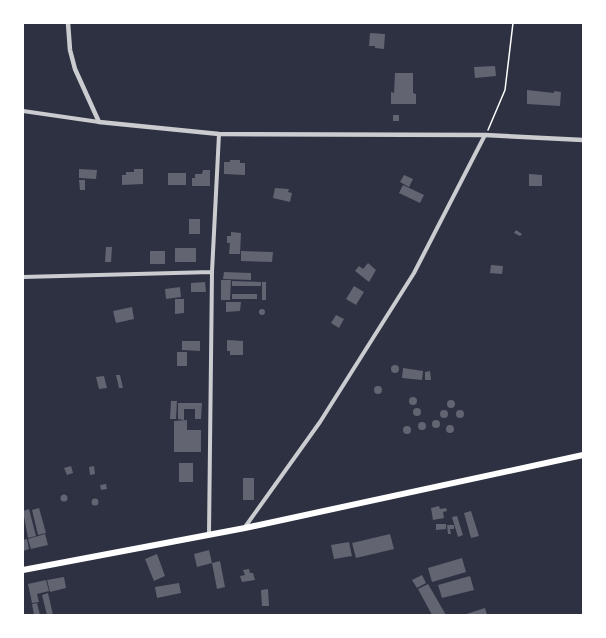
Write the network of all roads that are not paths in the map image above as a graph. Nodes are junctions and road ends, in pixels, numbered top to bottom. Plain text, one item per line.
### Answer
1 (68, 23) edge
2 (23, 111) edge
3 (99, 122) junction
4 (219, 134) junction
5 (486, 135) junction
6 (583, 140) edge
7 (212, 272) junction
8 (23, 277) edge
9 (583, 455) edge
10 (245, 528) junction
11 (209, 534) junction
12 (23, 570) edge

1 - 3 street
2 - 3 street
3 - 4 street
4 - 5 street
4 - 7 street
5 - 6 street
5 - 10 street
7 - 8 street
7 - 11 street
9 - 10 main road
10 - 11 main road
11 - 12 main road

